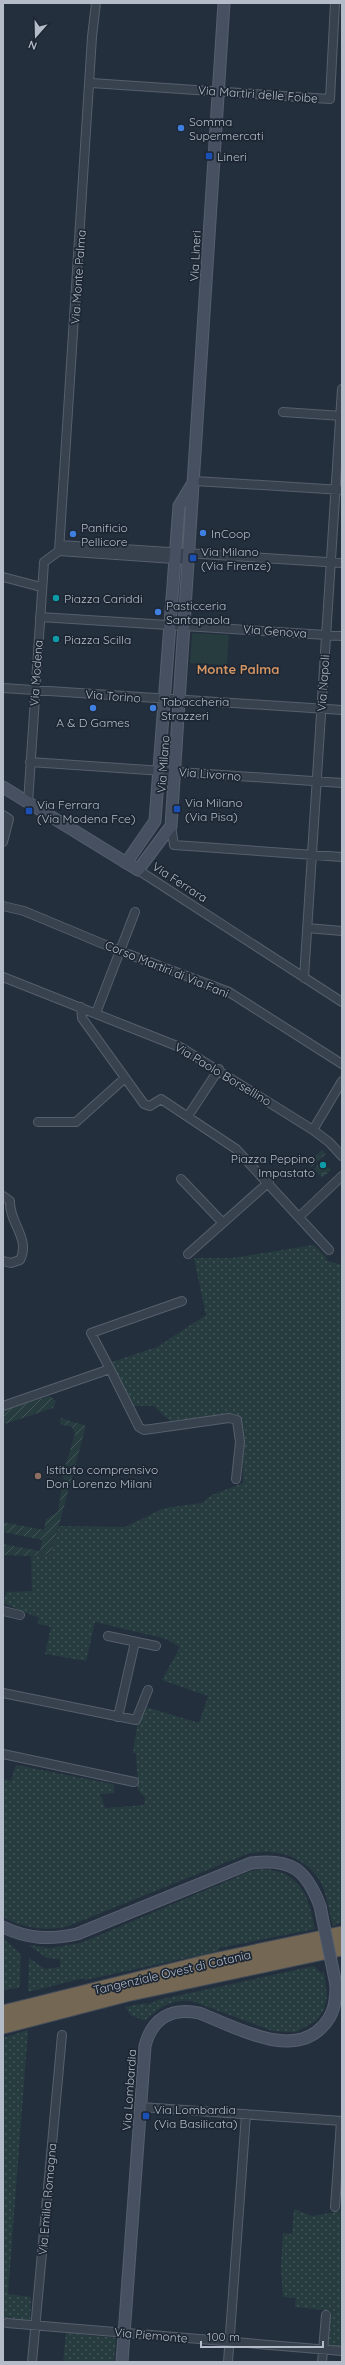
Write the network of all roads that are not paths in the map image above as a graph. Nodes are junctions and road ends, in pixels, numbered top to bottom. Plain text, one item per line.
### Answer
1 (96, 3) edge
2 (224, 3) edge
3 (335, 3) edge
4 (91, 83) junction
5 (218, 92) junction
6 (342, 389) edge
7 (283, 412) dead end
8 (341, 416) edge
9 (195, 480) junction
10 (339, 490) edge
11 (179, 506) joint
12 (60, 548) junction
13 (125, 552) junction
14 (175, 555) junction
15 (189, 556) junction
16 (331, 562) junction
17 (342, 563) edge
18 (3, 577) edge
19 (41, 587) junction
20 (40, 617) junction
21 (169, 625) junction
22 (184, 626) junction
23 (326, 635) junction
24 (342, 636) edge
25 (3, 688) edge
26 (35, 691) junction
27 (163, 699) junction
28 (180, 700) junction
29 (321, 709) junction
30 (342, 710) edge
31 (30, 762) junction
32 (158, 771) junction
33 (175, 772) junction
34 (317, 782) junction
35 (342, 783) edge
36 (3, 787) edge
37 (28, 803) junction
38 (6, 817) edge
39 (171, 826) junction
40 (3, 842) edge
41 (312, 855) junction
42 (342, 857) edge
43 (126, 863) junction
44 (138, 870) junction
45 (3, 906) edge
46 (135, 912) dead end
47 (307, 928) junction
48 (342, 931) edge
49 (120, 951) junction
50 (3, 977) edge
51 (304, 978) junction
52 (342, 1002) edge
53 (81, 1007) junction
54 (96, 1013) junction
55 (342, 1064) edge
56 (219, 1069) junction
57 (125, 1078) junction
58 (342, 1082) edge
59 (188, 1116) junction
60 (38, 1122) dead end
61 (313, 1130) junction
62 (342, 1156) edge
63 (342, 1176) edge
64 (181, 1179) dead end
65 (269, 1182) junction
66 (3, 1196) edge
67 (299, 1217) junction
68 (223, 1223) junction
69 (329, 1250) dead end
70 (188, 1254) dead end
71 (3, 1262) edge
72 (182, 1301) dead end
73 (110, 1369) junction
74 (3, 1406) edge
75 (236, 1480) dead end
76 (3, 1611) edge
77 (20, 1615) dead end
78 (108, 1636) dead end
79 (135, 1642) junction
80 (156, 1646) dead end
81 (148, 1690) dead end
82 (3, 1693) edge
83 (118, 1717) junction
84 (3, 1754) edge
85 (134, 1782) dead end
86 (3, 1927) edge
87 (342, 1934) edge
88 (342, 1948) edge
89 (3, 2013) edge
90 (41, 2016) junction
91 (3, 2026) edge
92 (3, 2030) edge
93 (62, 2035) dead end
94 (141, 2107) junction
95 (246, 2114) junction
96 (341, 2121) edge
97 (335, 2207) dead end
98 (326, 2315) dead end
99 (8, 2323) dead end
100 (35, 2325) junction
101 (124, 2333) junction
102 (229, 2342) junction
103 (323, 2350) junction
104 (342, 2351) edge
105 (32, 2362) edge
106 (122, 2362) edge
107 (228, 2362) edge
108 (322, 2362) edge

1 - 4 street, Via Monte Palma
2 - 5 street, Via Lineri
3 - 5 street, Via Martiri delle Foibe
4 - 5 street, Via Martiri delle Foibe
4 - 12 street, Via Monte Palma
5 - 9 street, Via Lineri
6 - 8 street, Via Napoli
7 - 8 street
8 - 10 street, Via Napoli
9 - 10 street
9 - 11 street, Via Lineri
9 - 15 street, Via Milano
10 - 16 street, Via Napoli
11 - 14 street, Via Milano
12 - 13 street
12 - 19 street, Via Modena
13 - 14 street
13 - 14 street
14 - 15 street
14 - 21 street, Via Milano
15 - 16 street
15 - 22 street, Via Milano
16 - 17 street
16 - 23 street, Via Napoli
18 - 19 street
19 - 20 street, Via Modena
20 - 21 street, Via Genova
20 - 26 street, Via Modena
21 - 22 street, Via Genova
21 - 27 street, Via Milano
22 - 23 street, Via Genova
22 - 28 street, Via Milano
23 - 24 street, Via Genova
23 - 29 street, Via Napoli
25 - 26 street, Via Torino
26 - 27 street, Via Torino
26 - 31 street, Via Modena
27 - 28 street, Via Torino
27 - 32 street, Via Milano
28 - 29 street, Via Torino
28 - 33 street, Via Milano
29 - 30 street, Via Torino
29 - 34 street, Via Napoli
31 - 32 street, Via Livorno
31 - 37 street, Via Modena
32 - 33 street, Via Livorno
32 - 43 street, Via Milano
33 - 34 street, Via Livorno
33 - 39 street, Via Milano
34 - 35 street, Via Livorno
34 - 41 street, Via Napoli
36 - 37 street, Via Ferrara
37 - 43 street, Via Ferrara
38 - 40 street
39 - 41 street
39 - 44 street
41 - 42 street
41 - 47 street, Via Napoli
43 - 44 street, Via Ferrara
44 - 51 street, Via Ferrara
45 - 49 street, Corso Martiri di Via Fani
46 - 49 street
47 - 48 street
47 - 51 street, Via Napoli
49 - 54 street
49 - 55 street, Corso Martiri di Via Fani
50 - 53 street, Via Paolo Borsellino
51 - 52 street, Via Ferrara
53 - 54 street, Via Paolo Borsellino
53 - 57 street
54 - 56 street, Via Paolo Borsellino
56 - 59 street
56 - 61 street, Via Paolo Borsellino
57 - 59 street
57 - 60 street
58 - 61 street
59 - 65 street
61 - 62 street, Via Paolo Borsellino
63 - 67 street
64 - 68 street
65 - 67 street
65 - 68 street
66 - 71 street
67 - 69 street
68 - 70 street
72 - 73 street
73 - 74 street
73 - 75 street
76 - 77 street
78 - 79 street
79 - 80 street
79 - 83 street
81 - 83 street
82 - 83 street
84 - 85 street
86 - 94 street, Via Lombardia, bridge
87 - 89 highway, Tangenziale Ovest di Catania
88 - 90 highway, Tangenziale Ovest di Catania
90 - 91 highway, Tangenziale Ovest di Catania
90 - 92 highway
93 - 100 street, Via Emilia Romagna
94 - 95 street
94 - 101 street, Via Lombardia
95 - 96 street
95 - 102 street
96 - 97 street
98 - 103 street
99 - 100 street, Via Piemonte
100 - 101 street, Via Piemonte
100 - 105 street, Via Emilia Romagna
101 - 102 street, Via Piemonte
101 - 106 street, Via Lombardia
102 - 103 street, Via Piemonte
102 - 107 street
103 - 104 street, Via Piemonte
103 - 108 street

